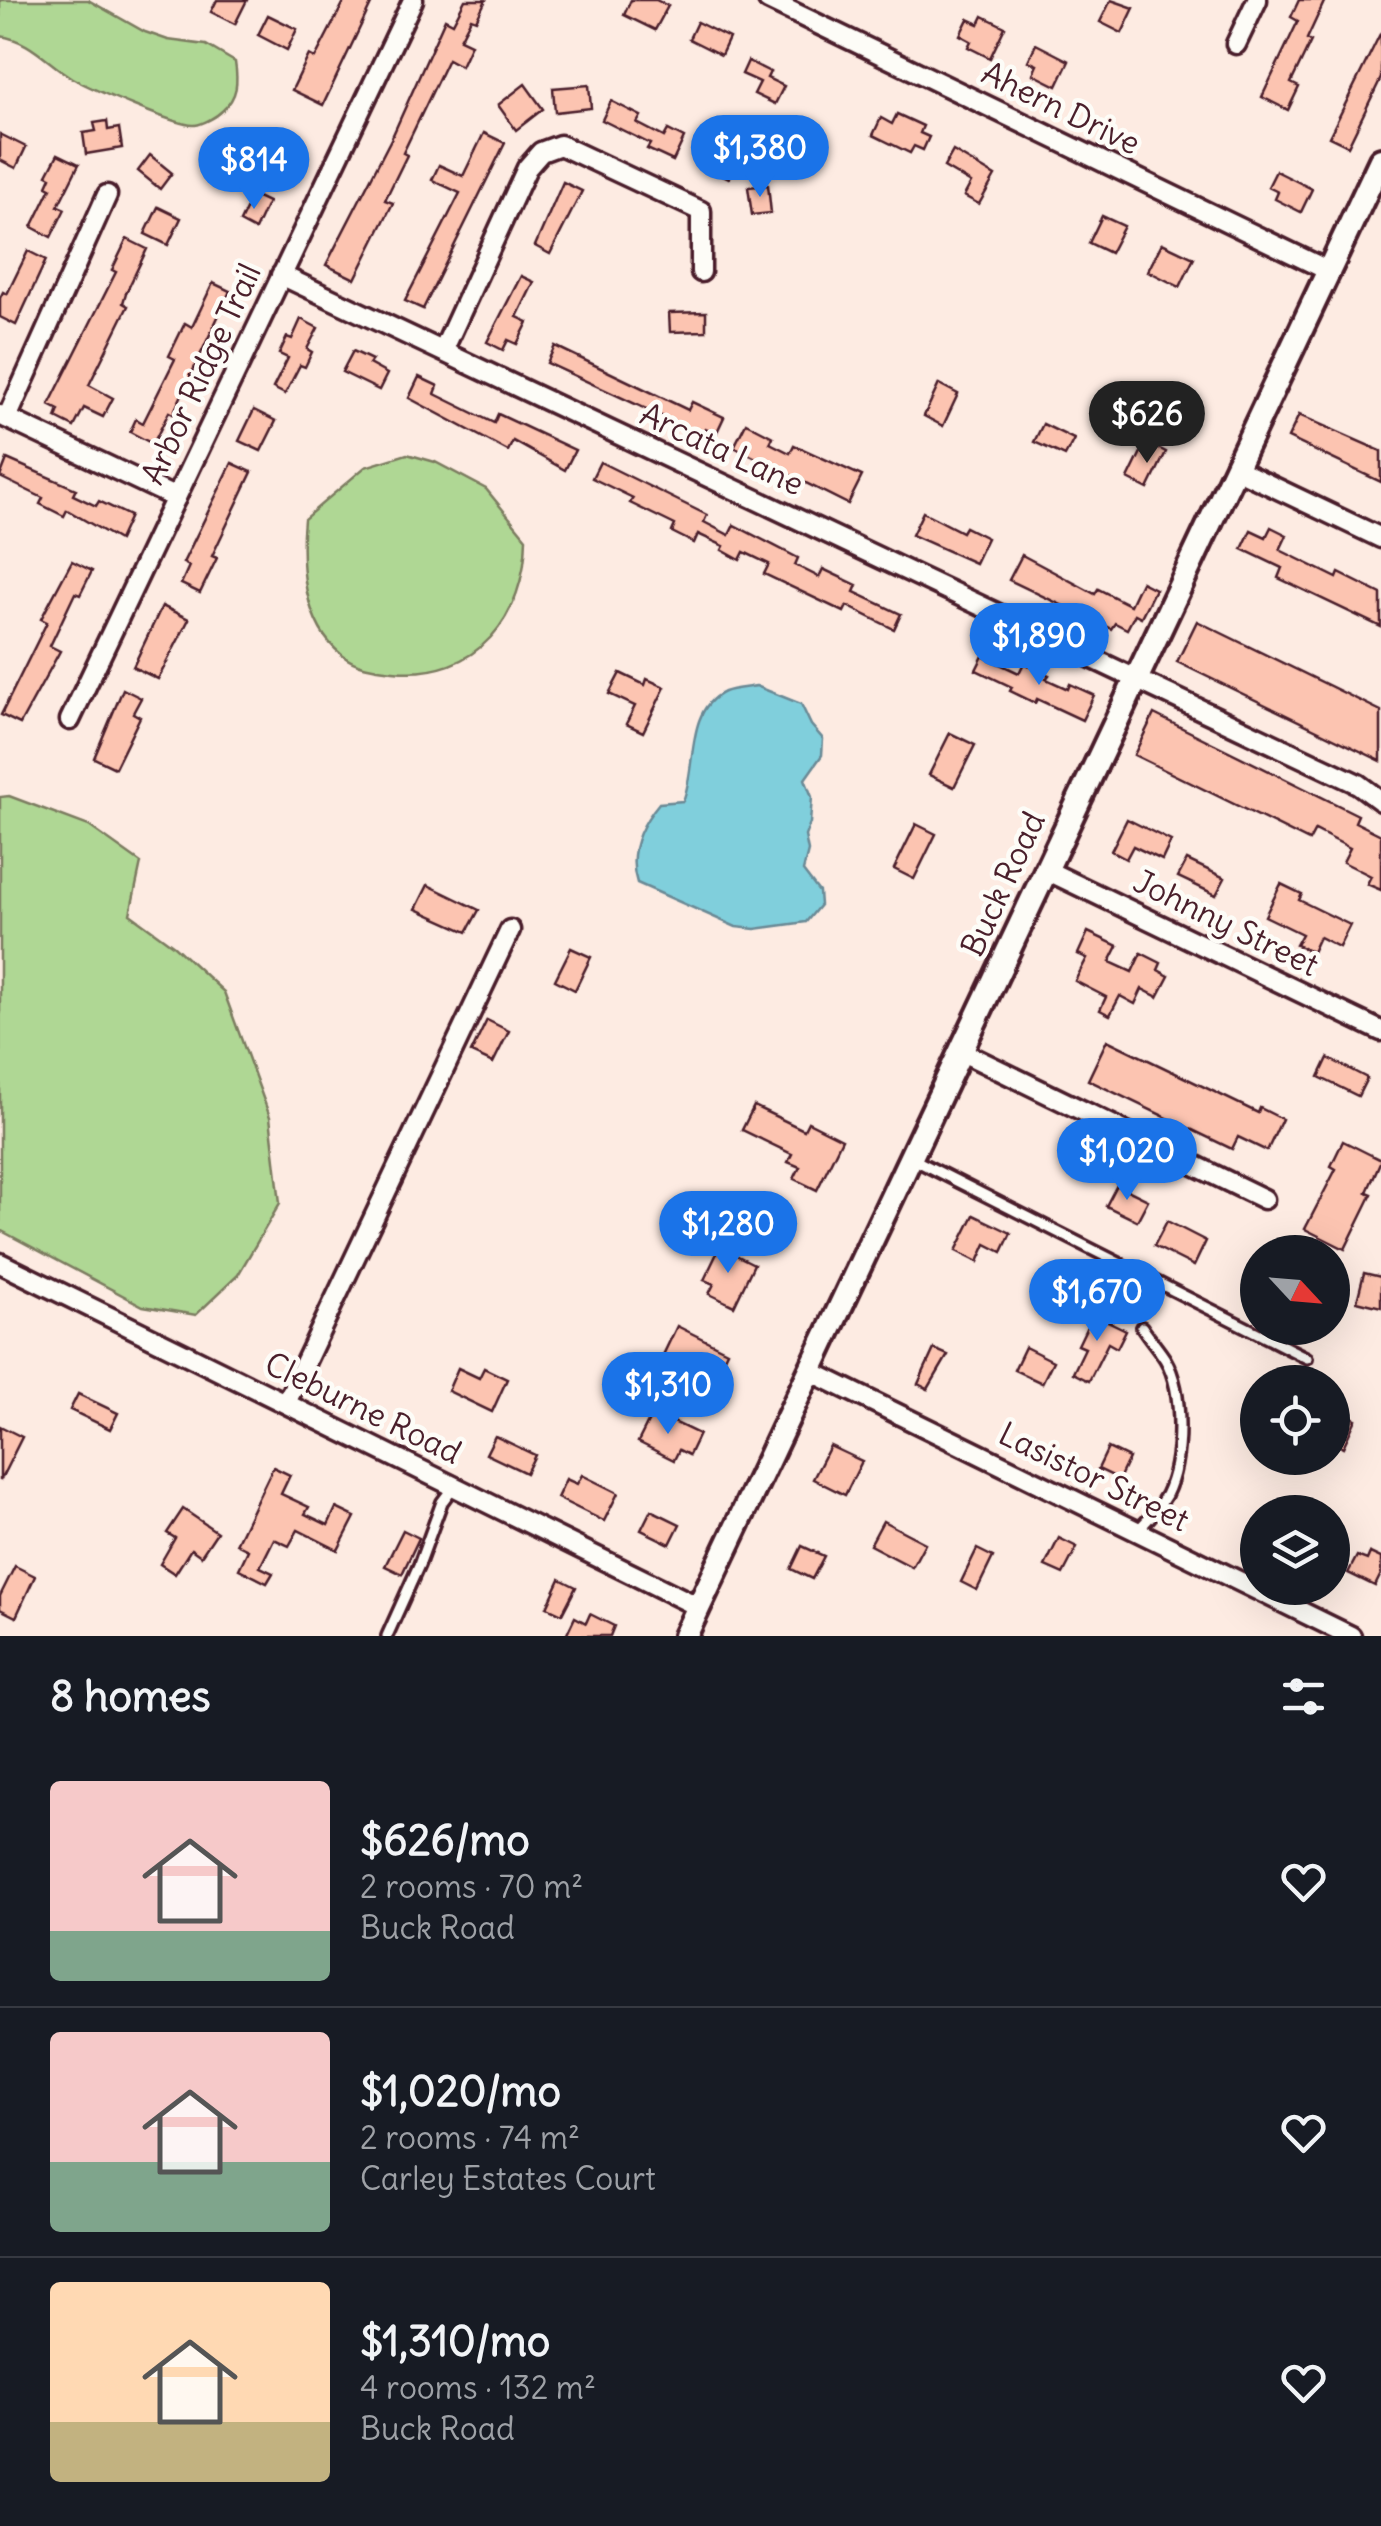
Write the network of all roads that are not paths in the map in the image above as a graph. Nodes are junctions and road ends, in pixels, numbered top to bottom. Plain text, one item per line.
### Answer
1 (413, 0) edge
2 (768, 0) edge
3 (1257, 0) edge
4 (1236, 44) dead end
5 (1381, 160) edge
6 (108, 195) dead end
7 (1328, 271) junction
8 (701, 272) dead end
9 (281, 274) junction
10 (443, 351) junction
11 (4, 417) edge
12 (1236, 469) junction
13 (176, 498) junction
14 (1381, 538) edge
15 (1137, 678) junction
16 (70, 720) dead end
17 (1381, 801) edge
18 (1046, 870) junction
19 (510, 930) dead end
20 (1381, 1031) edge
21 (960, 1051) junction
22 (910, 1158) junction
23 (1264, 1199) dead end
24 (0, 1263) edge
25 (1142, 1328) dead end
26 (1307, 1358) dead end
27 (810, 1371) junction
28 (286, 1403) junction
29 (454, 1486) junction
30 (1136, 1531) junction
31 (699, 1606) junction
32 (387, 1636) edge
33 (685, 1636) edge
34 (1351, 1636) edge

1 - 9 street, Arbor Ridge Trail
2 - 7 street, Ahern Drive
3 - 4 street
5 - 7 street, Buck Road
6 - 11 street
7 - 12 street, Buck Road
8 - 10 street
9 - 10 street, Arcata Lane
9 - 13 street, Arbor Ridge Trail
10 - 15 street, Arcata Lane
11 - 13 street
12 - 14 street
12 - 15 street, Buck Road
13 - 16 street, Arbor Ridge Trail
15 - 17 street, Arcata Lane
15 - 18 street, Buck Road
18 - 20 street, Johnny Street
18 - 21 street, Buck Road
19 - 28 street
21 - 22 street, Buck Road
21 - 23 street
22 - 26 lane
22 - 27 street, Buck Road
24 - 28 street, Cleburne Road
25 - 30 lane
27 - 30 street, Lasistor Street
27 - 31 street, Buck Road
28 - 29 street, Cleburne Road
29 - 31 street, Cleburne Road
29 - 32 lane
30 - 34 street, Lasistor Street
31 - 33 street, Buck Road

